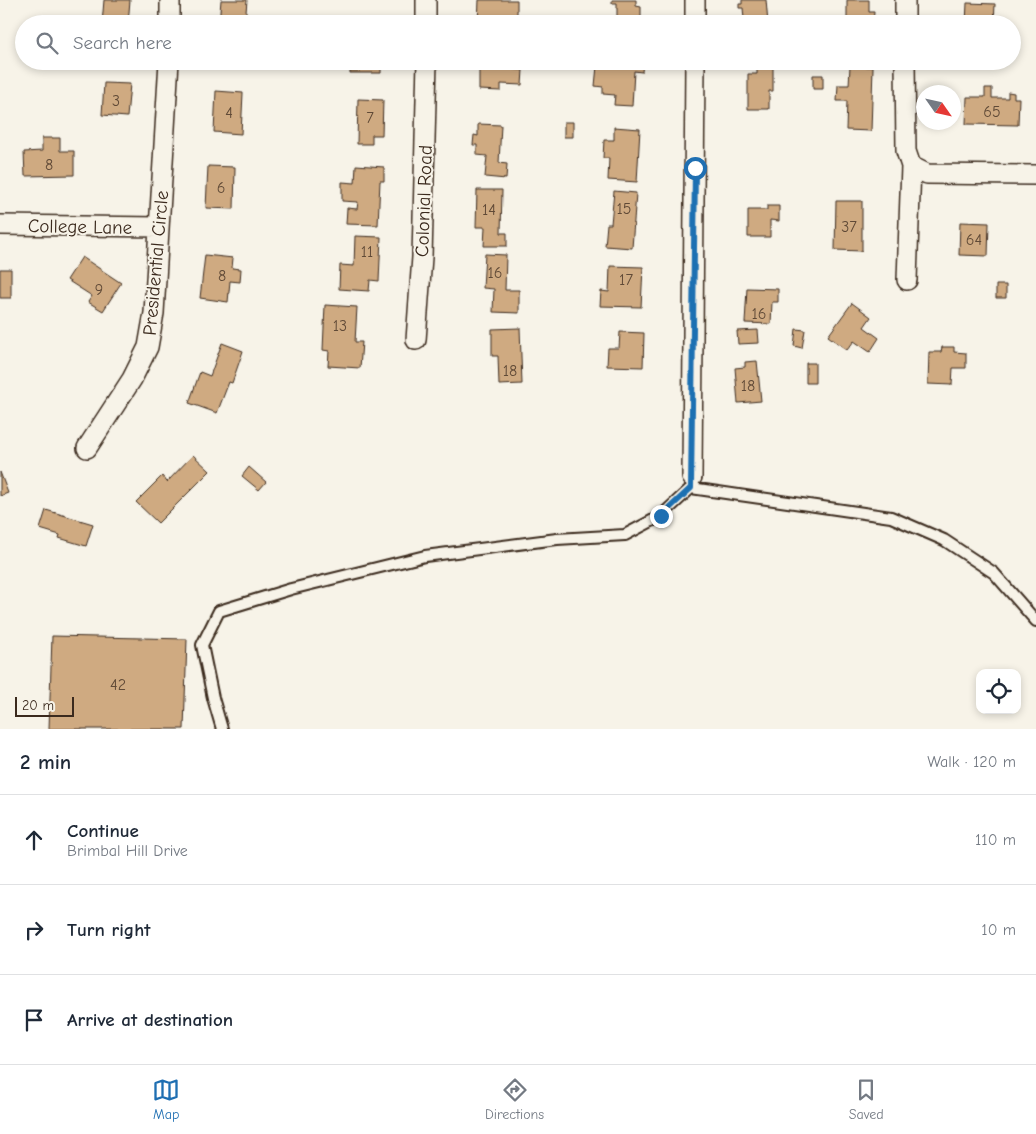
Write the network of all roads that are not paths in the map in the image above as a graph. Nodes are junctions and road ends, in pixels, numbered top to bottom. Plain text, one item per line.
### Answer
1 (170, 0) edge
2 (426, 0) edge
3 (695, 0) edge
4 (906, 0) edge
5 (170, 15) edge
6 (426, 15) edge
7 (695, 15) edge
8 (905, 15) edge
9 (168, 70) edge
10 (427, 70) edge
11 (695, 70) edge
12 (905, 70) edge
13 (911, 166) junction
14 (1036, 175) edge
15 (0, 225) edge
16 (159, 227) junction
17 (907, 280) dead end
18 (416, 340) dead end
19 (87, 448) dead end
20 (692, 482) junction
21 (1036, 621) edge
22 (222, 729) edge

1 - 5 street
2 - 6 street
3 - 7 street
4 - 8 street
9 - 16 street, Presidential Circle
10 - 18 street, Colonial Road
11 - 20 street
12 - 13 street
13 - 14 street
13 - 17 street
15 - 16 street, College Lane
16 - 19 street, Presidential Circle
20 - 21 lane
20 - 22 lane

